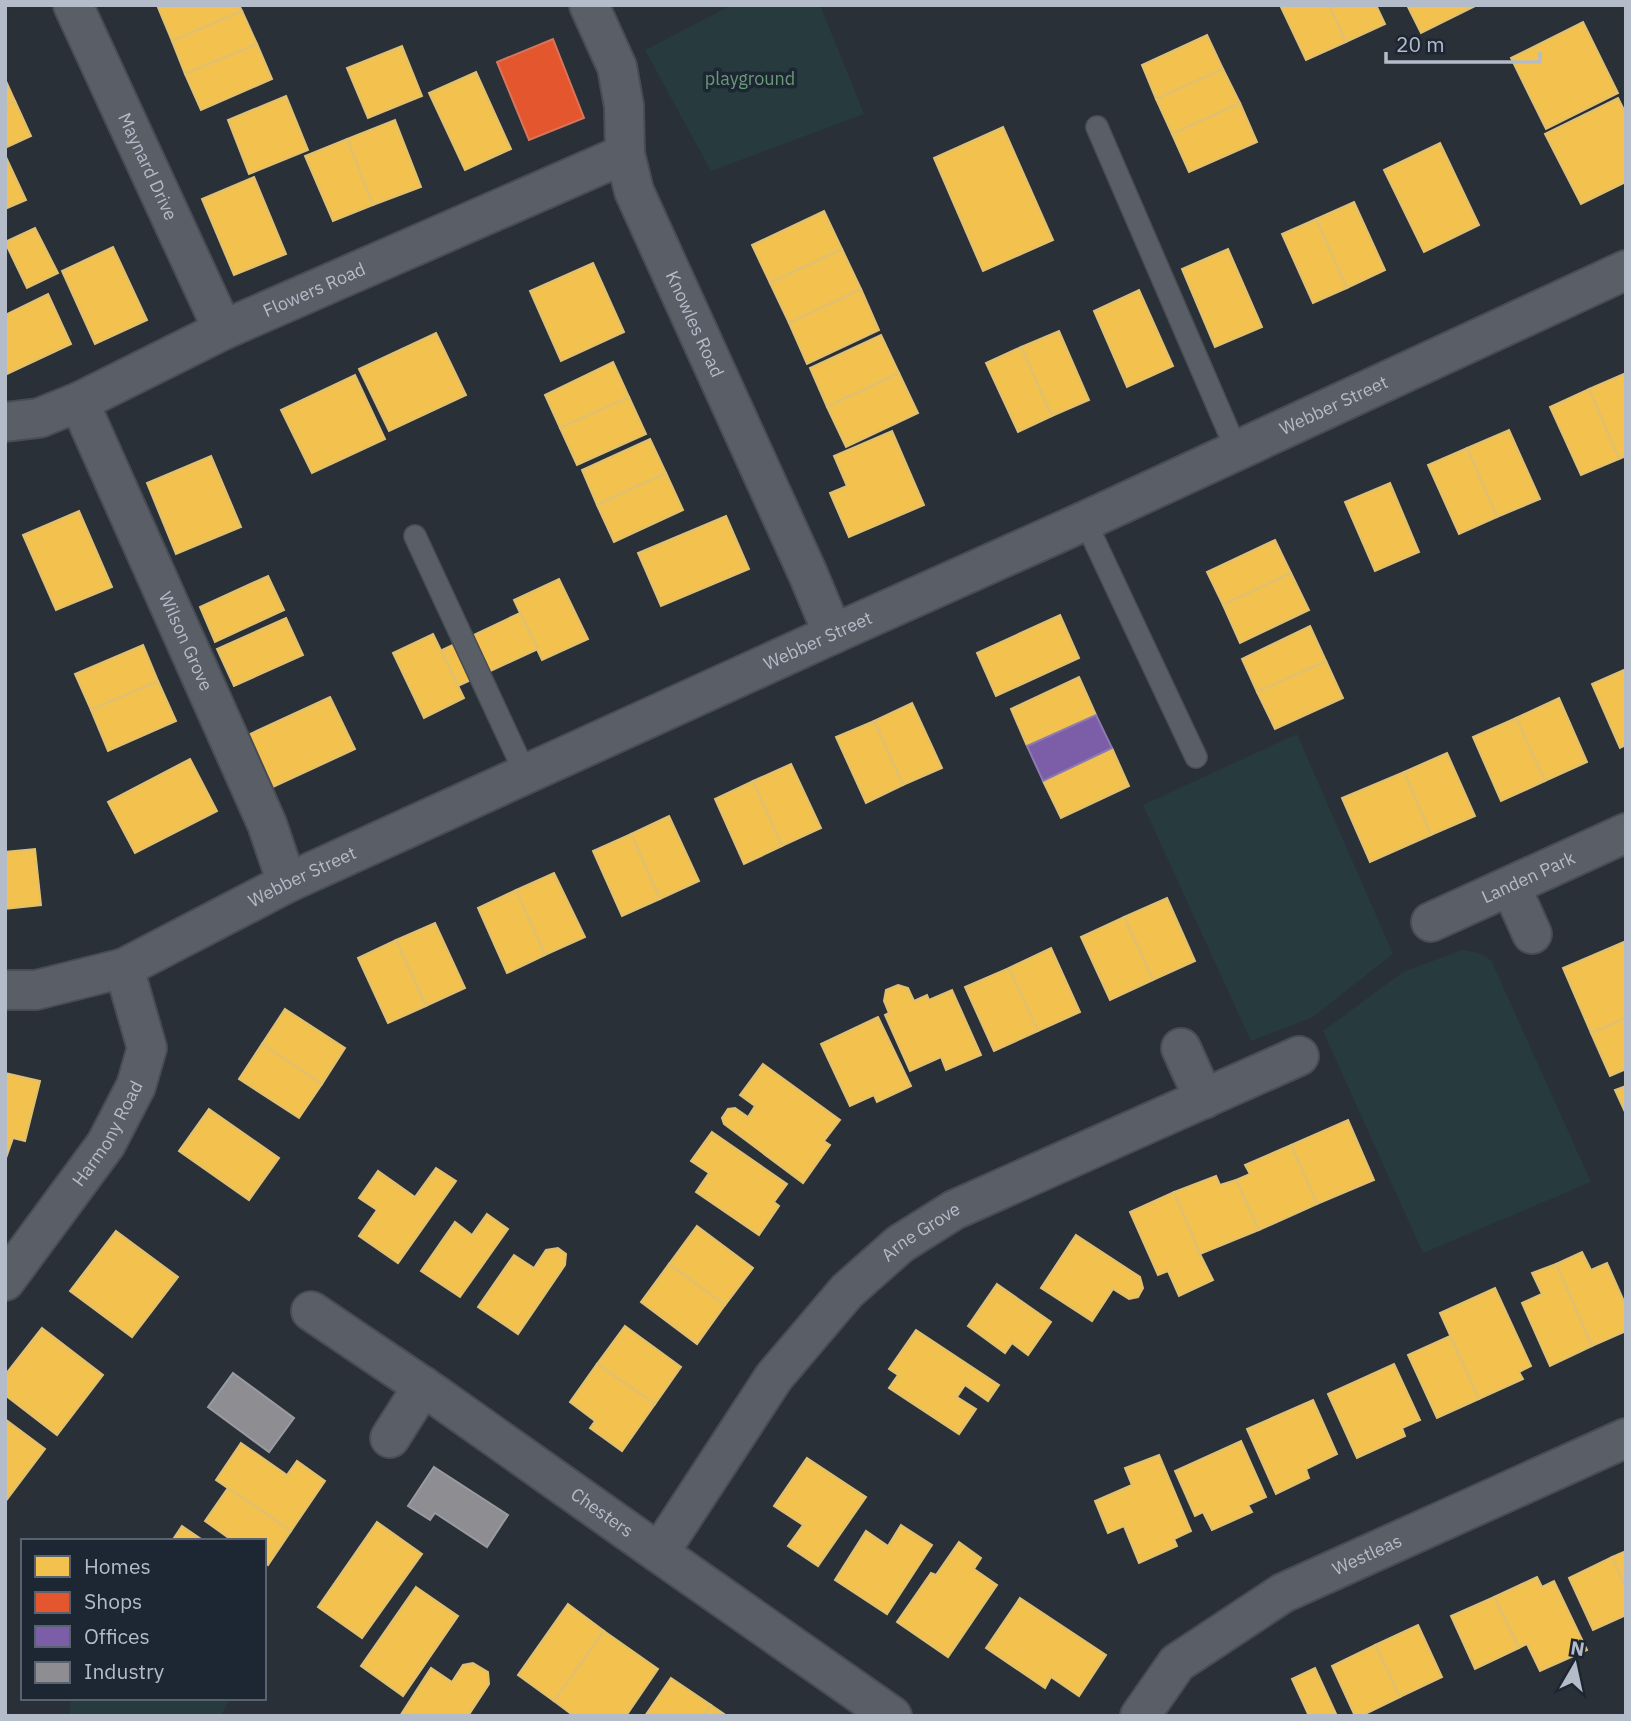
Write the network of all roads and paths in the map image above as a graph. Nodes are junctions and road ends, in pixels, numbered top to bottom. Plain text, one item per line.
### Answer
1 (74, 5) edge
2 (591, 6) edge
3 (1097, 127) dead end
4 (625, 155) junction
5 (1626, 270) edge
6 (223, 330) junction
7 (79, 402) junction
8 (5, 422) edge
9 (1237, 451) junction
10 (1085, 522) junction
11 (415, 536) dead end
12 (833, 634) junction
13 (1196, 757) dead end
14 (526, 775) junction
15 (1626, 833) edge
16 (287, 883) junction
17 (1511, 887) junction
18 (1431, 922) dead end
19 (1532, 934) dead end
20 (124, 968) junction
21 (5, 990) edge
22 (1181, 1048) dead end
23 (1299, 1056) dead end
24 (1204, 1099) junction
25 (5, 1281) edge
26 (311, 1311) dead end
27 (423, 1386) junction
28 (390, 1438) dead end
29 (1626, 1438) edge
30 (659, 1553) junction
31 (873, 1711) edge
32 (1140, 1716) edge

1 - 6 street, Maynard Drive
2 - 4 street, Knowles Road
3 - 9 lane
4 - 6 street, Flowers Road
4 - 12 street, Knowles Road
5 - 9 street, Webber Street
6 - 7 street, Flowers Road
7 - 8 street, Flowers Road
7 - 16 street, Wilson Grove
9 - 10 street, Webber Street
10 - 12 street, Webber Street
10 - 13 lane
11 - 14 lane
12 - 14 street, Webber Street
14 - 16 street, Webber Street
15 - 17 street, Landen Park
16 - 20 street, Webber Street
17 - 18 street, Landen Park
17 - 19 street
20 - 21 street, Webber Street
20 - 25 street, Harmony Road
22 - 24 street
23 - 24 street, Arne Grove
24 - 30 street, Arne Grove
26 - 27 street, Chesters
27 - 28 street
27 - 30 street, Chesters
29 - 32 street, Westleas
30 - 31 street, Chesters

